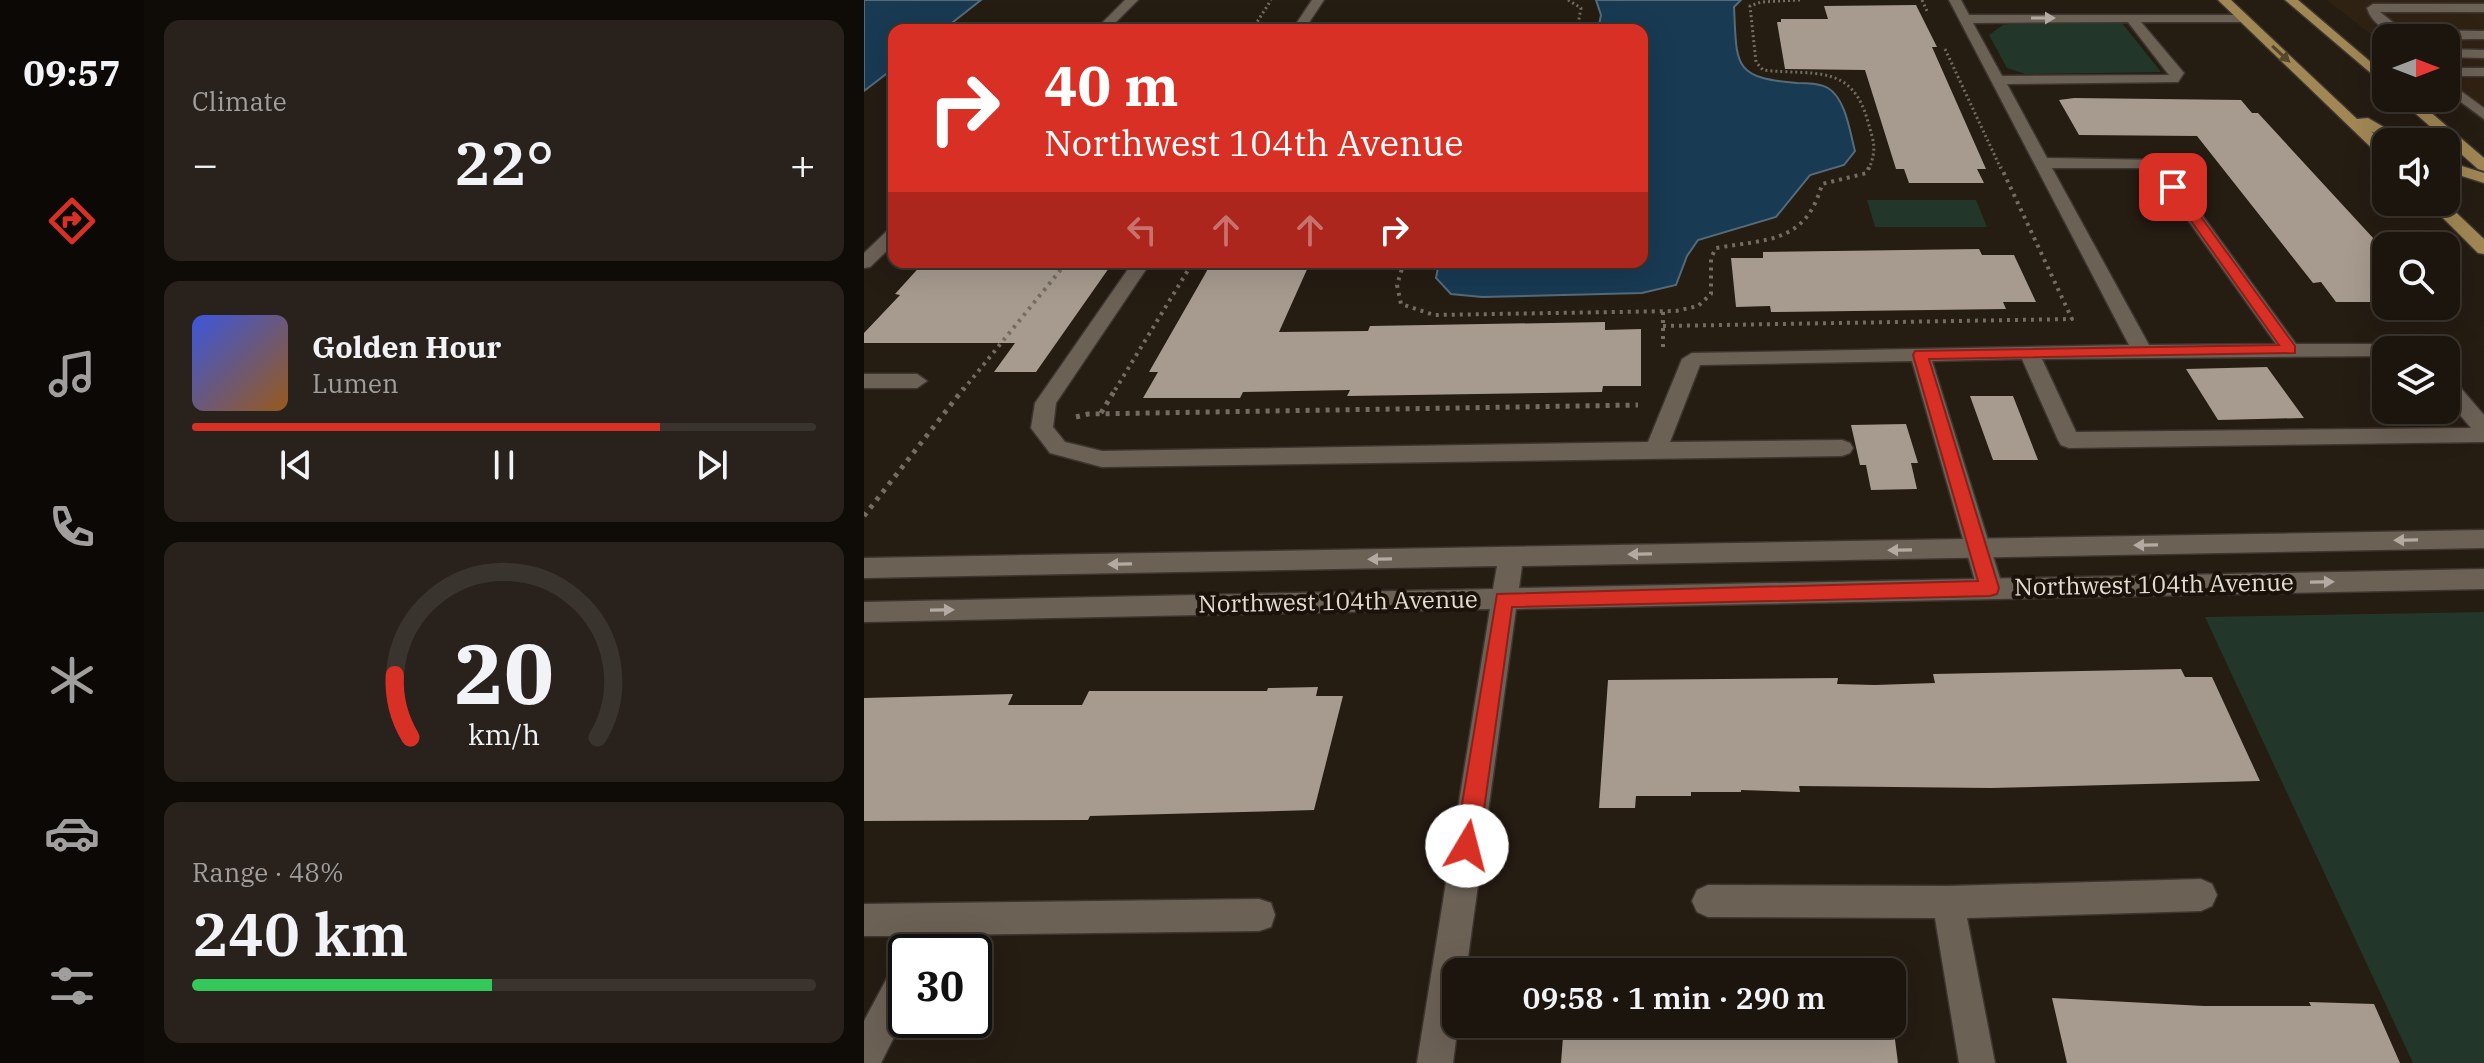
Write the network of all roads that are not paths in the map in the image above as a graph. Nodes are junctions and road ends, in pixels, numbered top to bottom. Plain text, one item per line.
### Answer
1 (1132, 0) edge
2 (1318, 0) edge
3 (2291, 0) edge
4 (2227, 2) edge
5 (1960, 8) edge
6 (2484, 8) edge
7 (2131, 18) junction
8 (2243, 18) junction
9 (1107, 24) edge
10 (1302, 24) edge
11 (2484, 35) edge
12 (2460, 53) edge
13 (2484, 54) edge
14 (2372, 70) edge
15 (2460, 72) edge
16 (2484, 72) edge
17 (1998, 80) junction
18 (2460, 95) edge
19 (2336, 106) junction
20 (2421, 112) edge
21 (2484, 115) edge
22 (2376, 128) edge
23 (2372, 141) edge
24 (2042, 163) junction
25 (2484, 166) edge
26 (2460, 170) edge
27 (2484, 178) edge
28 (2450, 216) edge
29 (888, 240) edge
30 (2484, 249) edge
31 (864, 263) edge
32 (1138, 268) edge
33 (2290, 350) junction
34 (2372, 350) edge
35 (2142, 351) junction
36 (2029, 353) junction
37 (1920, 355) junction
38 (864, 381) edge
39 (917, 381) dead end
40 (2460, 401) edge
41 (2484, 429) edge
42 (2484, 435) edge
43 (1842, 448) dead end
44 (1656, 450) junction
45 (2484, 539) edge
46 (1978, 548) junction
47 (1511, 556) junction
48 (864, 568) edge
49 (2484, 579) edge
50 (1990, 588) junction
51 (1504, 599) junction
52 (864, 612) edge
53 (2201, 895) dead end
54 (1708, 901) dead end
55 (1948, 902) junction
56 (1259, 915) dead end
57 (936, 919) junction
58 (864, 920) edge
59 (928, 934) edge
60 (888, 1012) edge
61 (864, 1058) edge
62 (1435, 1063) edge
63 (1977, 1063) edge

1 - 9 street
2 - 10 street
3 - 14 main road
4 - 5 street
4 - 8 main road
5 -> 7 street
5 - 17 street
6 - 11 street
7 - 8 street
7 - 17 street
8 -> 19 main road
12 - 13 street
15 - 16 street
17 - 24 street
18 - 21 street
19 - 22 main road
19 - 23 main road
20 - 25 main road
24 - 33 street
24 - 35 street
26 - 27 main road
28 - 30 main road
29 - 31 street
32 - 44 street
33 - 34 street
33 - 35 street
35 - 36 street
36 - 37 street
36 - 42 street
37 - 44 street
37 - 46 street
38 - 39 street
40 - 41 street
43 - 44 street
45 -> 46 street, Northwest 104th Avenue
46 -> 47 street, Northwest 104th Avenue
46 - 50 street
47 -> 48 street, Northwest 104th Avenue
47 - 51 street
50 -> 49 street, Northwest 104th Avenue
50 - 51 street, Northwest 104th Avenue
52 -> 51 street, Northwest 104th Avenue
51 - 62 street
53 - 55 street
54 - 55 street
55 - 63 street
56 - 57 street
57 - 58 street
57 - 59 street
60 - 61 street

